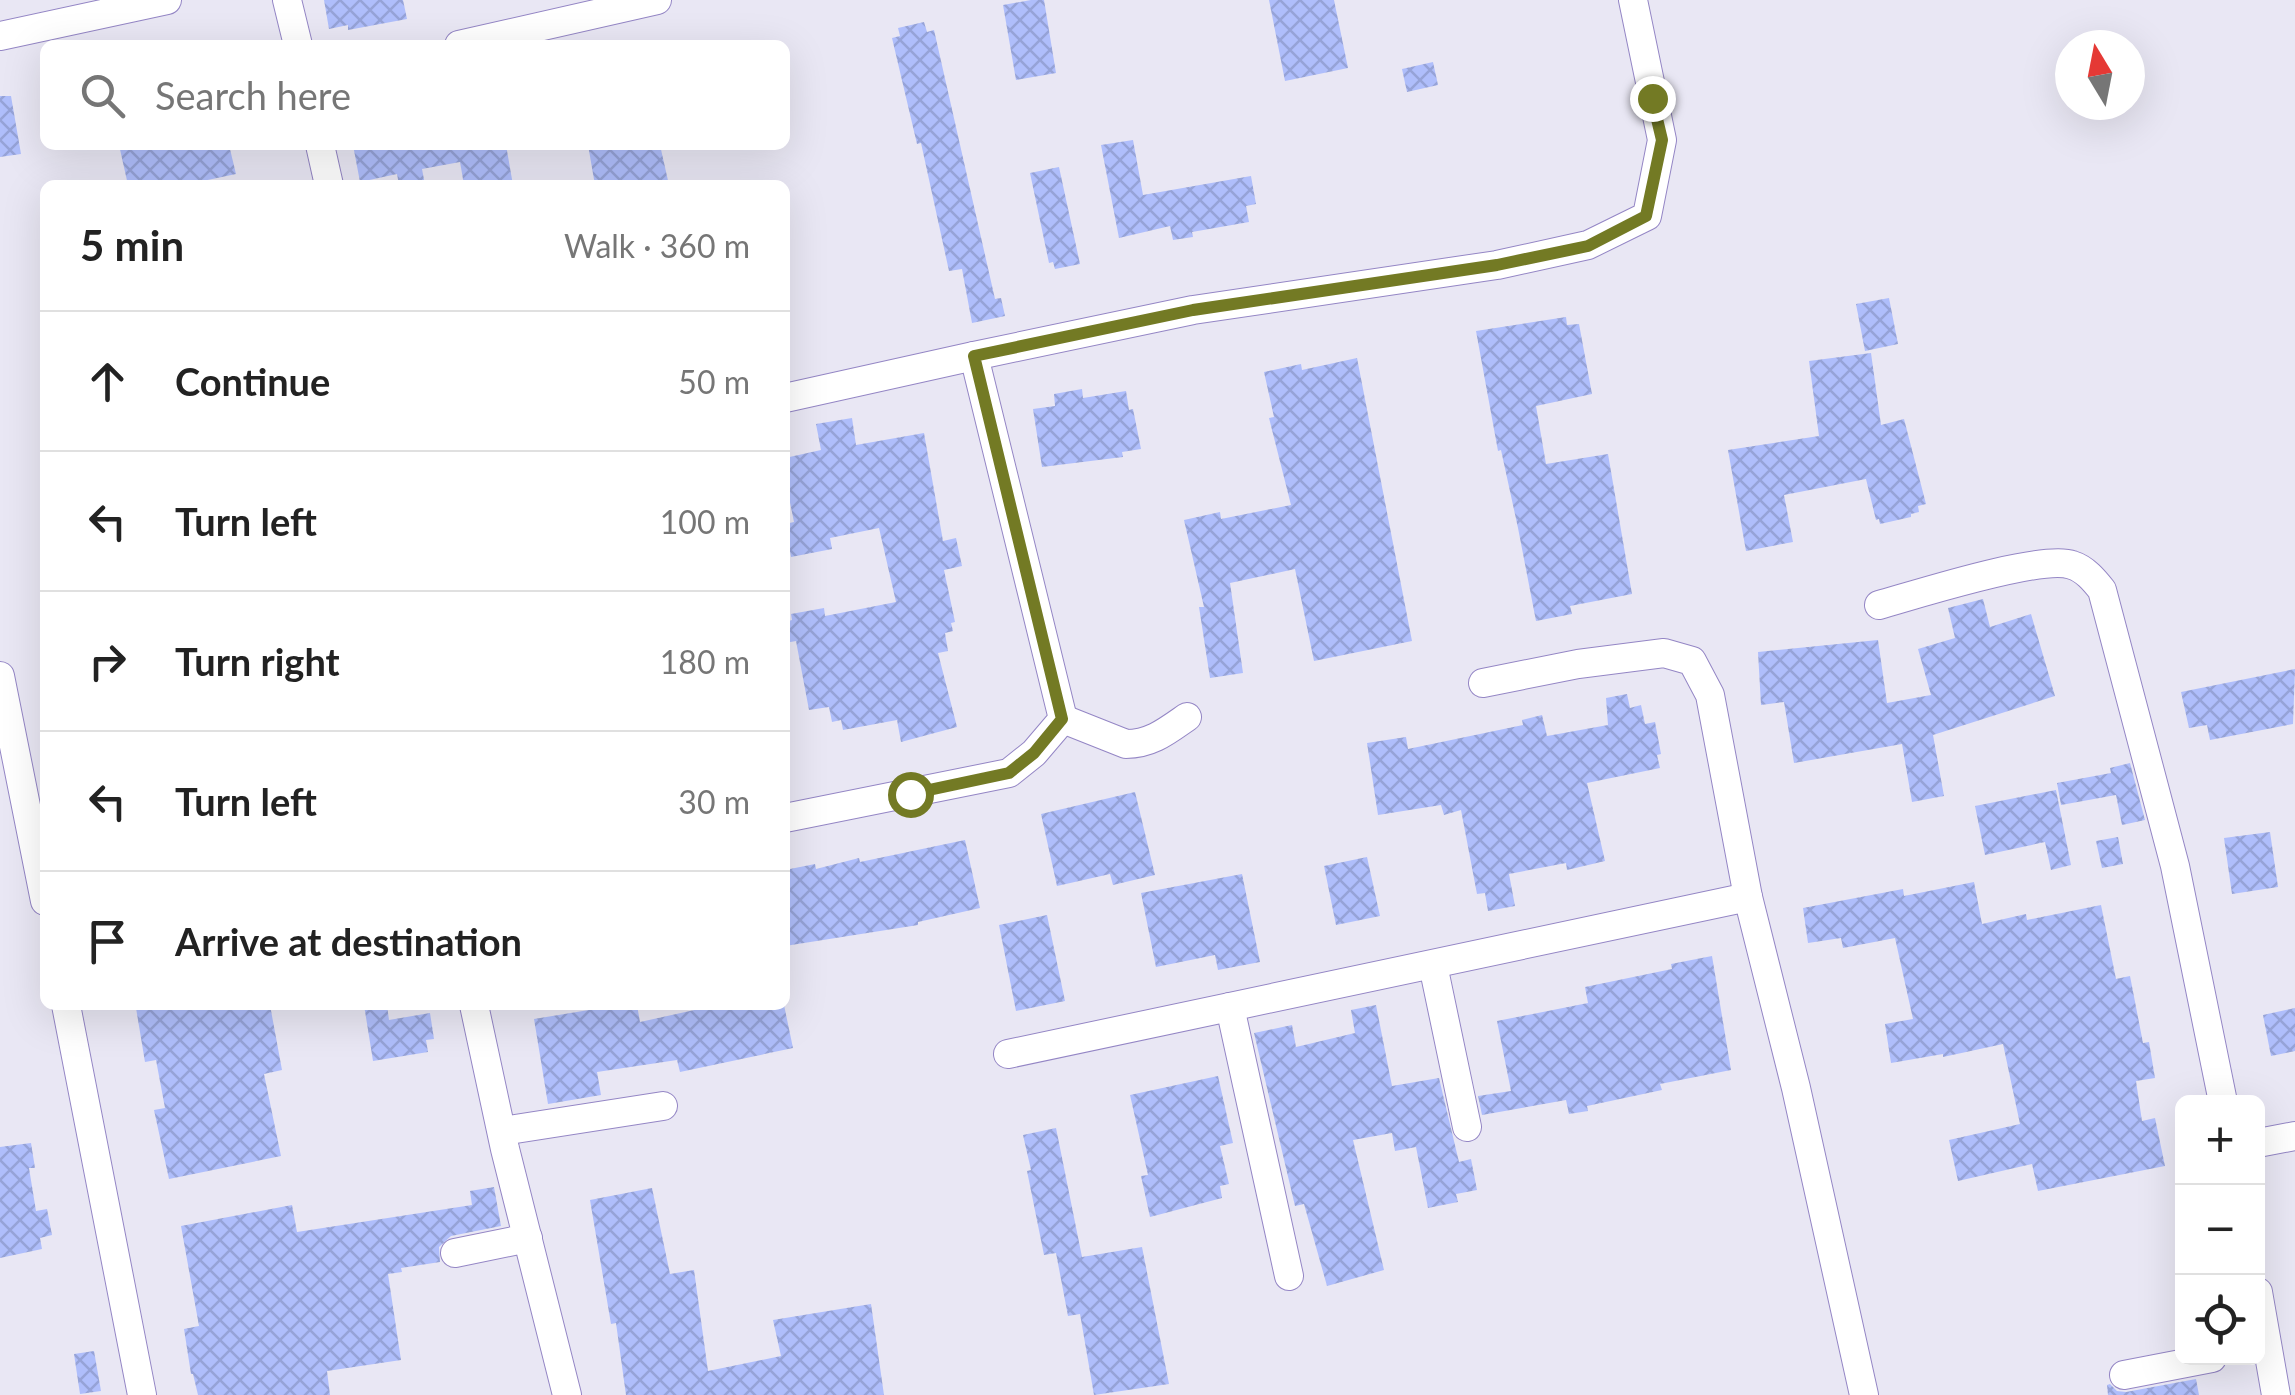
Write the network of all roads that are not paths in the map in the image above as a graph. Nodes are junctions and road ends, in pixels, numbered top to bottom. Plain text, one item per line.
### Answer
1 (167, 0) edge
2 (287, 0) edge
3 (657, 0) edge
4 (1633, 0) edge
5 (0, 36) edge
6 (297, 40) edge
7 (481, 40) edge
8 (321, 150) edge
9 (327, 180) edge
10 (974, 356) junction
11 (790, 397) edge
12 (1879, 605) dead end
13 (0, 676) edge
14 (1483, 683) dead end
15 (1187, 717) dead end
16 (1062, 719) junction
17 (790, 817) edge
18 (40, 877) edge
19 (1748, 897) junction
20 (1433, 965) junction
21 (1230, 1007) junction
22 (67, 1010) edge
23 (475, 1010) edge
24 (1008, 1054) dead end
25 (2222, 1095) edge
26 (663, 1106) dead end
27 (1467, 1127) dead end
28 (502, 1130) junction
29 (2295, 1136) edge
30 (2265, 1142) edge
31 (528, 1238) junction
32 (455, 1253) dead end
33 (1289, 1276) dead end
34 (2265, 1358) edge
35 (2176, 1365) edge
36 (2124, 1375) dead end
37 (142, 1395) edge
38 (566, 1395) edge
39 (1864, 1395) edge
40 (2276, 1395) edge

1 - 5 street
2 - 6 street
3 - 7 street
4 - 10 street
8 - 9 street
10 - 11 street
10 - 16 street
12 - 25 street
13 - 18 street
14 - 19 street
15 - 16 street
16 - 17 street
19 - 20 street
19 - 39 street
20 - 21 street
20 - 27 street
21 - 24 street
21 - 33 street
22 - 37 street
23 - 28 street
26 - 28 street
28 - 31 street
29 - 30 street
31 - 32 street
31 - 38 street
34 - 40 street
35 - 36 street

